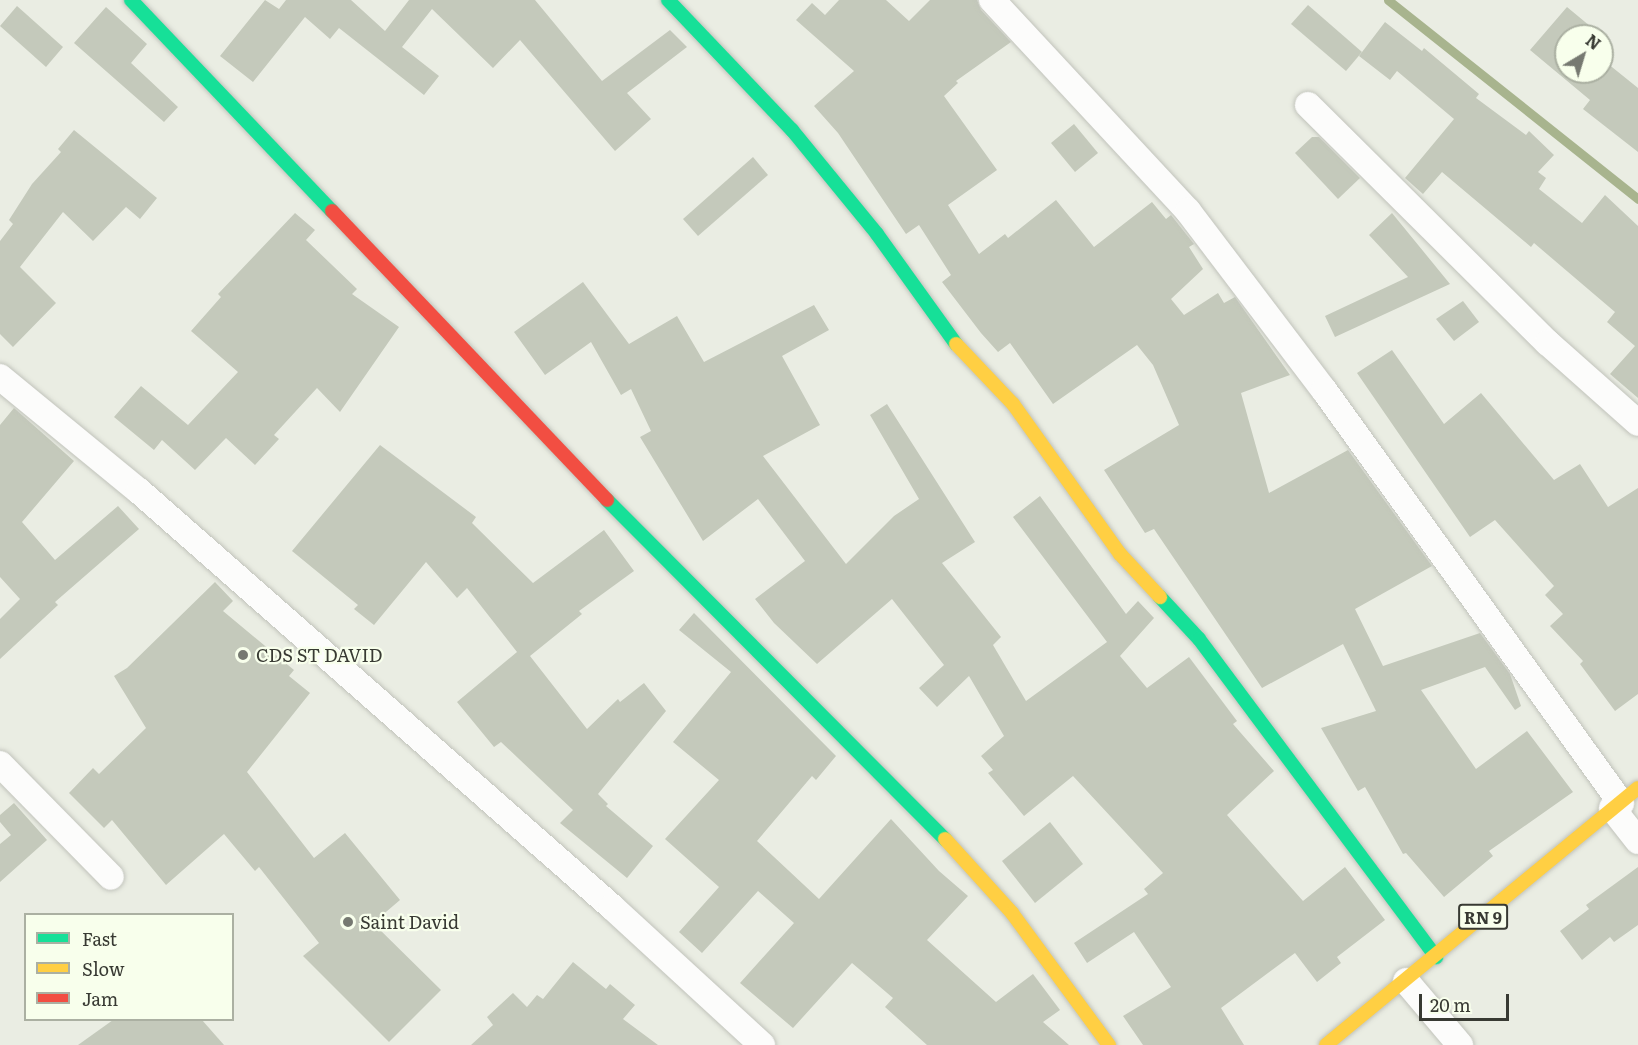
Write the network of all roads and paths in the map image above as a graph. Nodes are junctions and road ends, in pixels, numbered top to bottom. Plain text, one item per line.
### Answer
1 (131, 0) edge
2 (668, 0) edge
3 (992, 0) edge
4 (1308, 105) dead end
5 (0, 377) edge
6 (1638, 423) edge
7 (0, 764) edge
8 (1624, 800) edge
9 (1638, 841) edge
10 (111, 877) dead end
11 (1436, 957) junction
12 (1406, 981) junction
13 (762, 1045) edge
14 (1109, 1045) edge
15 (1326, 1045) edge
16 (1460, 1045) edge

1 - 14 street
2 - 11 street
3 - 8 street
4 - 6 street
5 - 13 street
7 - 10 street
8 - 9 street
8 - 11 street, RN 9
11 - 12 street, RN 9
12 - 15 street, RN 9
12 - 16 street

